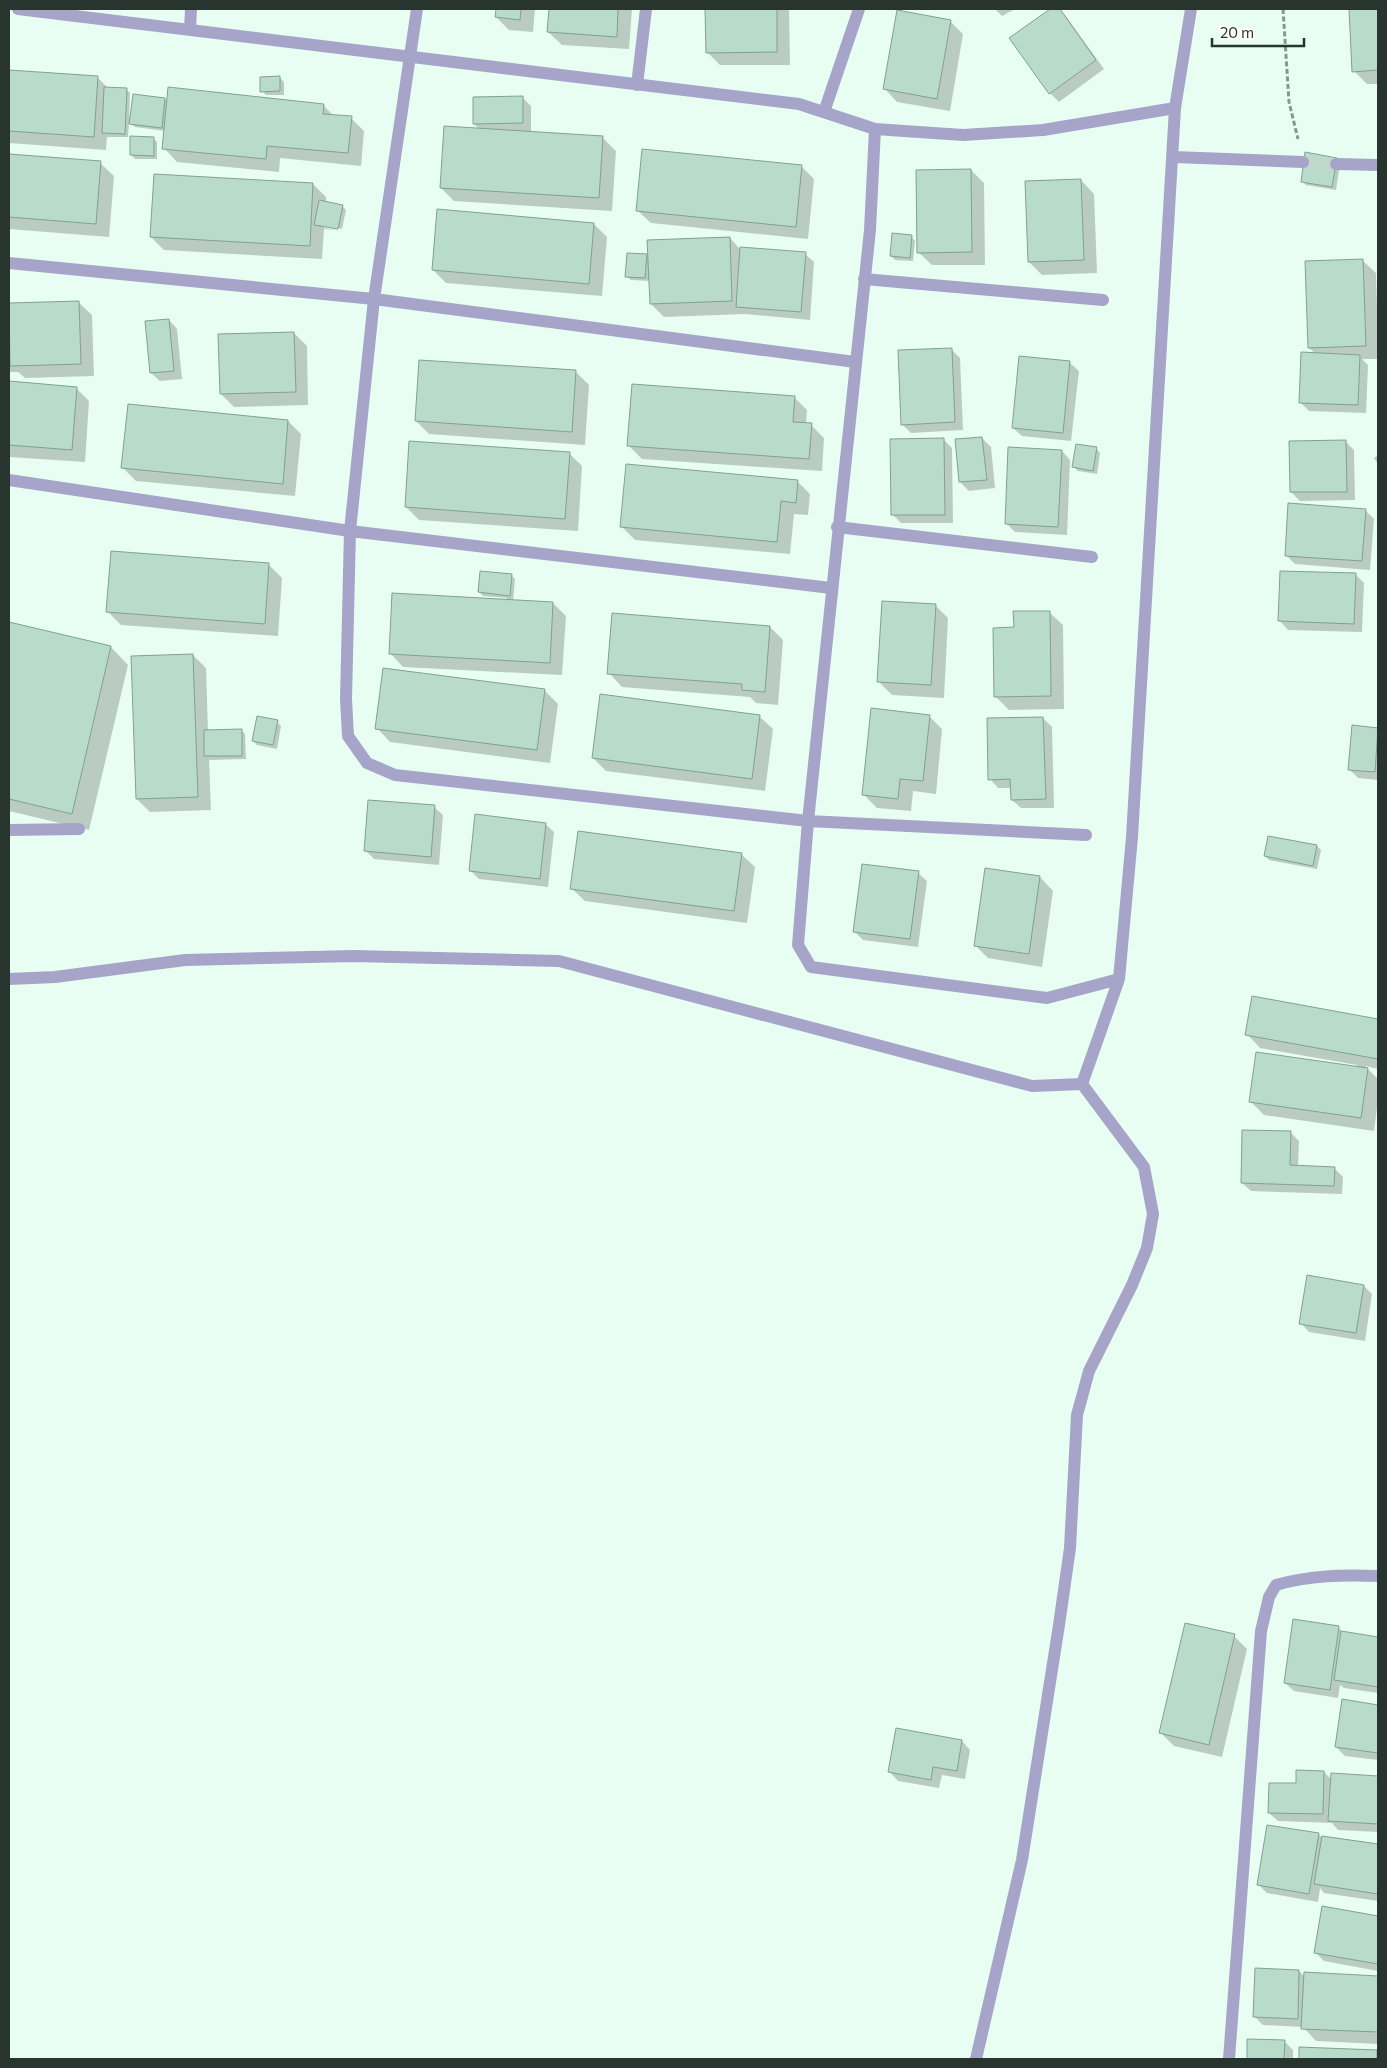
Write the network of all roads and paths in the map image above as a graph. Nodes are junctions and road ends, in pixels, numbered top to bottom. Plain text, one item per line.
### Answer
1 (18, 9) edge
2 (191, 9) edge
3 (417, 9) edge
4 (646, 9) edge
5 (858, 9) edge
6 (1191, 9) edge
7 (1283, 9) edge
8 (190, 30) junction
9 (411, 58) junction
10 (636, 85) junction
11 (1175, 108) junction
12 (824, 112) junction
13 (875, 129) junction
14 (1174, 157) junction
15 (1303, 162) joint
16 (1336, 164) tunnel mouth
17 (1378, 166) edge
18 (9, 263) edge
19 (864, 280) junction
20 (374, 299) junction
21 (1102, 300) dead end
22 (855, 362) junction
23 (9, 480) edge
24 (837, 527) junction
25 (350, 531) junction
26 (1092, 557) dead end
27 (831, 588) junction
28 (808, 821) junction
29 (80, 829) dead end
30 (9, 830) edge
31 (1086, 835) dead end
32 (9, 979) edge
33 (1119, 979) junction
34 (1082, 1084) junction
35 (1378, 1576) edge
36 (976, 2059) edge
37 (1229, 2059) edge

1 - 8 street
2 - 8 street
3 - 9 street
4 - 10 street
5 - 12 street
6 - 11 street
7 - 15 path
8 - 9 street
9 - 10 street
9 - 20 street
10 - 12 street
11 - 13 street
11 - 14 street
12 - 13 street
13 - 19 street
14 - 15 street
14 - 33 street
16 - 17 street
18 - 20 street
19 - 21 street
19 - 22 street
20 - 22 street
20 - 25 street
22 - 24 street
23 - 25 street
24 - 26 street
24 - 27 street
25 - 27 street
25 - 28 street
27 - 28 street
28 - 31 street
28 - 33 street
29 - 30 street
32 - 34 street
33 - 34 street
34 - 36 street
35 - 37 street

